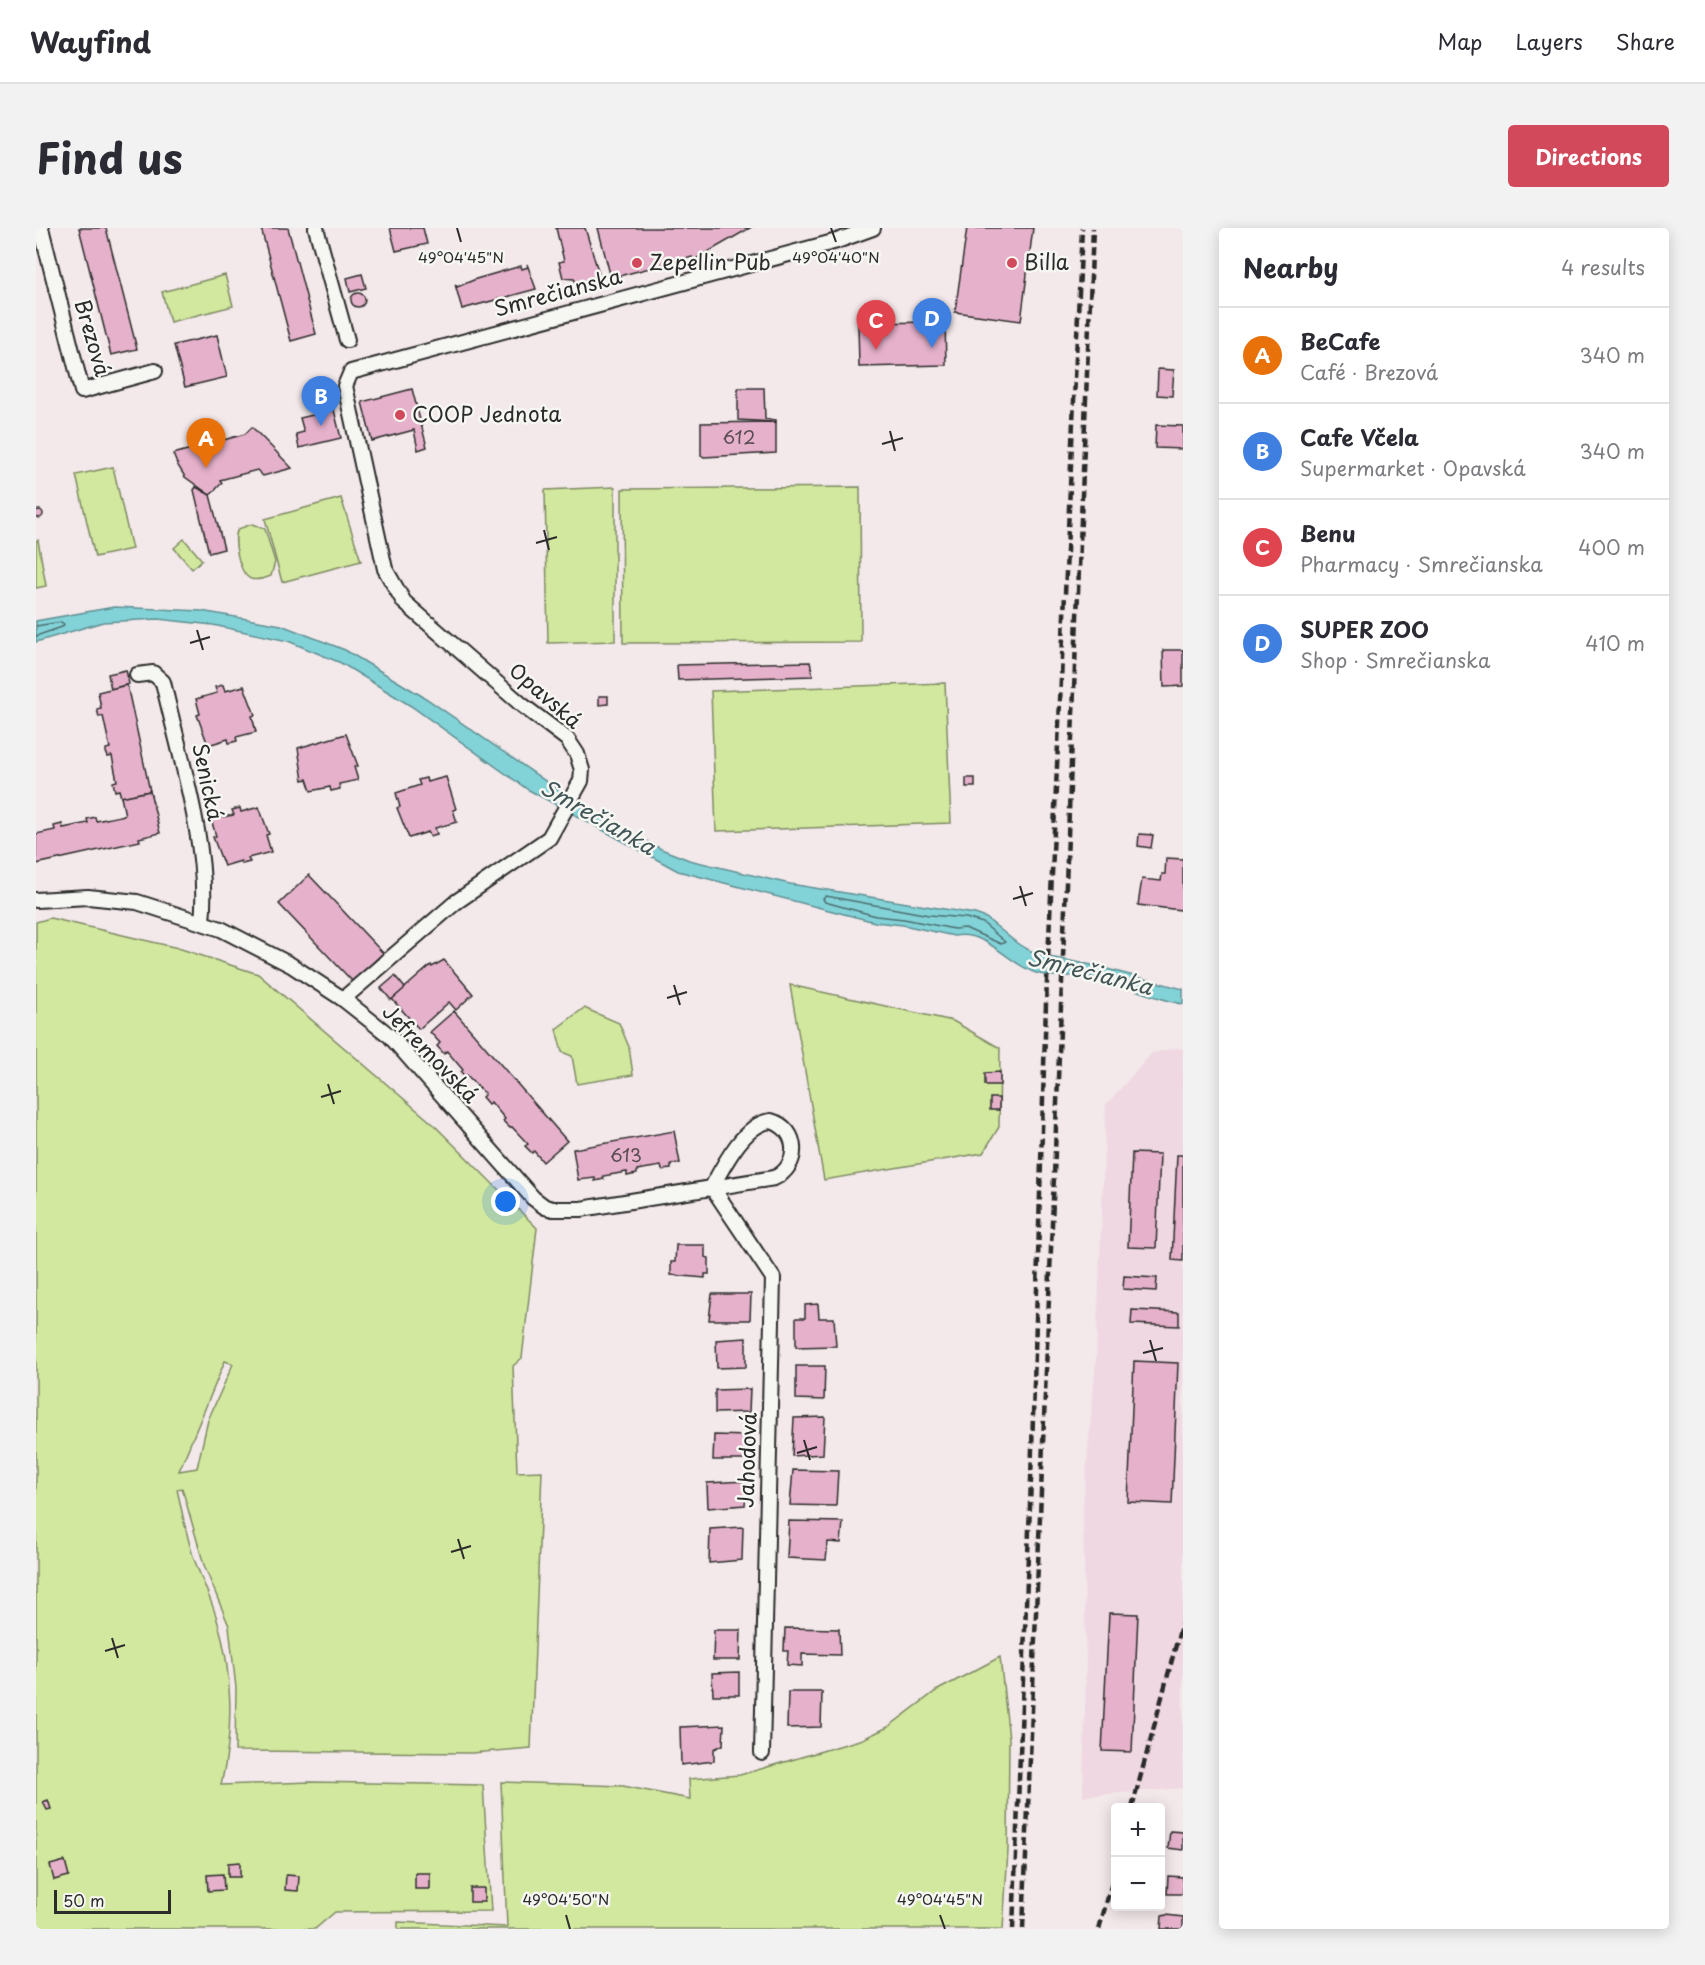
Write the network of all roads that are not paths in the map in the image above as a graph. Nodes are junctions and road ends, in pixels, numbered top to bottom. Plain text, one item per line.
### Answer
1 (41, 228) edge
2 (316, 228) edge
3 (873, 228) edge
4 (347, 340) dead end
5 (358, 370) joint
6 (155, 371) dead end
7 (137, 675) dead end
8 (36, 900) edge
9 (202, 921) junction
10 (343, 999) junction
11 (712, 1187) junction
12 (762, 1753) dead end

1 - 6 street, Brezová
2 - 4 street
3 - 5 street, Smrečianska
5 - 10 street, Opavská
7 - 9 street, Senická
8 - 9 street, Jefremovská
9 - 10 street, Jefremovská
10 - 11 street, Jefremovská
11 - 11 street, Jefremovská
11 - 12 street, Jahodová

